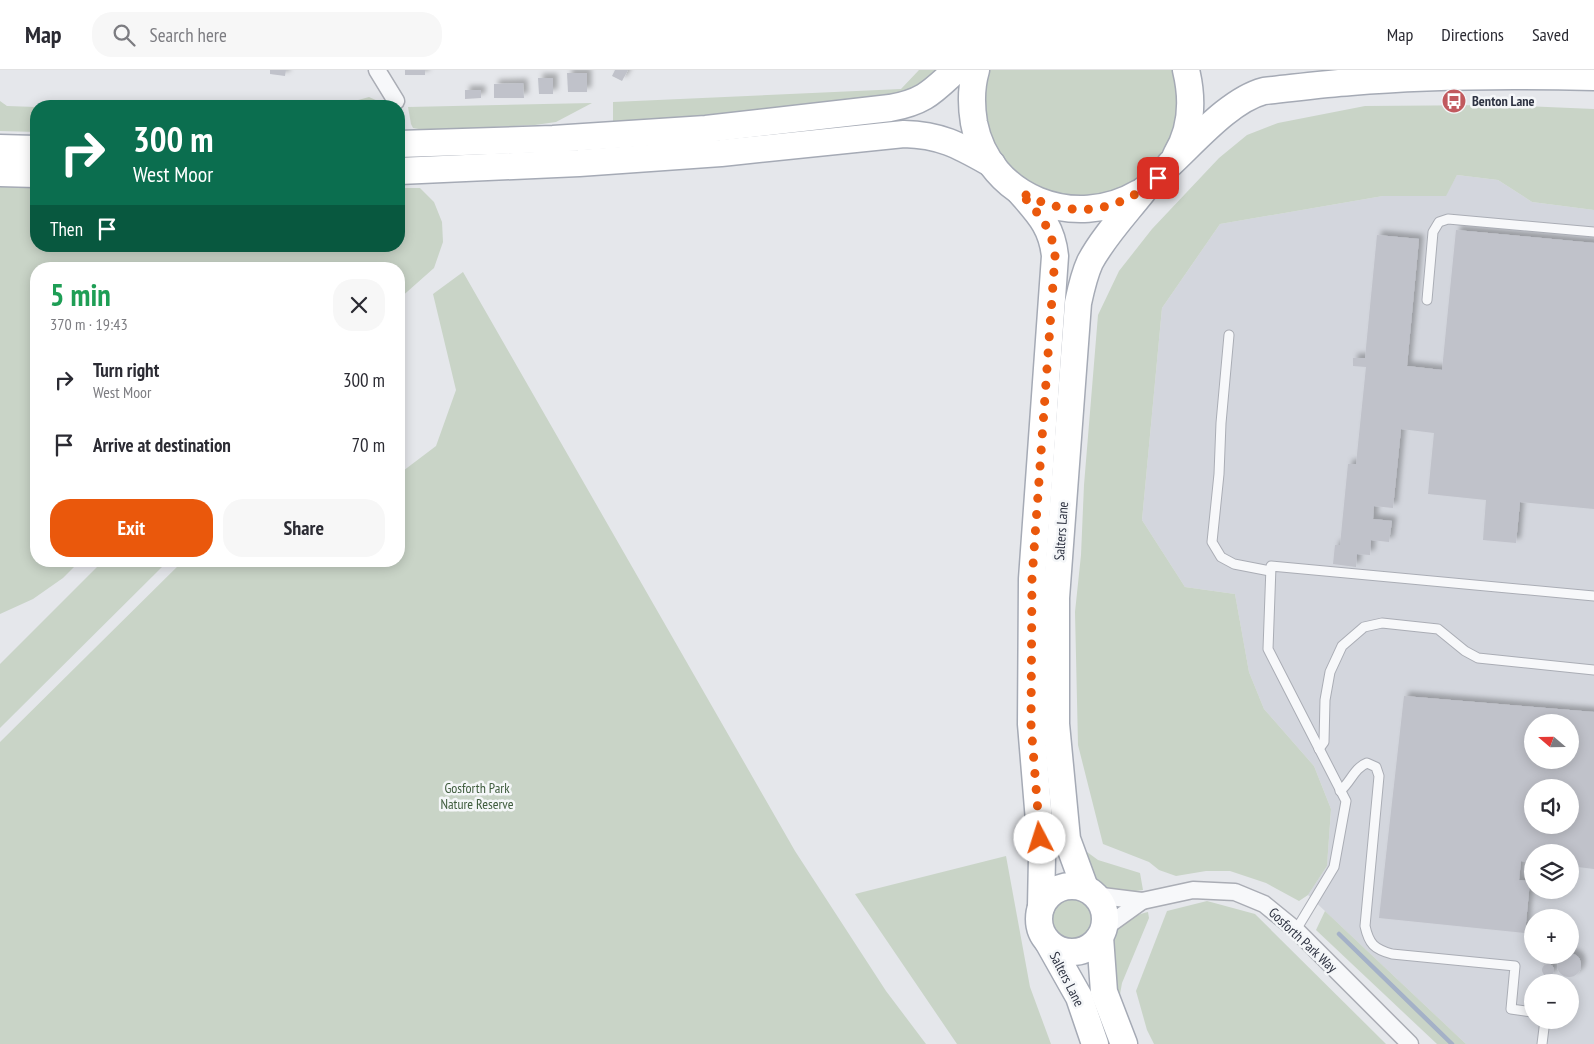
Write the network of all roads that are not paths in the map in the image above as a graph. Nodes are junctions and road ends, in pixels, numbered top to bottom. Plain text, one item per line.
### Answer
1 (377, 70) edge
2 (956, 70) edge
3 (976, 70) edge
4 (1186, 70) edge
5 (1490, 73) edge
6 (1594, 77) edge
7 (395, 100) edge
8 (405, 144) edge
9 (0, 148) edge
10 (30, 148) edge
11 (992, 164) junction
12 (1170, 164) junction
13 (405, 171) edge
14 (0, 173) edge
15 (30, 174) edge
16 (1144, 190) junction
17 (1020, 192) junction
18 (1594, 232) edge
19 (1427, 300) dead end
20 (1229, 335) dead end
21 (1270, 571) junction
22 (1594, 596) edge
23 (1594, 670) edge
24 (1319, 749) junction
25 (1340, 791) junction
26 (1090, 892) junction
27 (1142, 901) junction
28 (1041, 907) junction
29 (1296, 930) junction
30 (1102, 933) junction
31 (1048, 942) junction
32 (1524, 1011) edge
33 (1544, 1029) edge
34 (1095, 1044) edge
35 (1124, 1044) edge
36 (1410, 1044) edge
37 (1542, 1044) edge

1 - 7 street
2 - 8 main road
3 - 11 main road
4 - 12 main road
5 - 6 main road
5 - 12 main road
9 - 10 main road
11 - 13 main road
11 - 17 main road
12 - 16 main road
14 - 15 main road
16 - 17 main road
16 - 26 main road, Salters Lane
17 - 28 main road, Salters Lane
18 - 19 lane
20 - 21 lane
21 - 22 lane
21 - 24 lane
23 - 24 lane
24 - 25 lane
25 - 29 lane
25 - 32 lane
26 - 27 street, Gosforth Park Way
26 - 28 main road
26 - 30 main road
27 - 29 street, Gosforth Park Way
27 - 30 street, Gosforth Park Way
28 - 31 main road
29 - 36 street, Gosforth Park Way
30 - 31 main road
30 - 35 main road, Salters Lane
31 - 34 main road, Salters Lane
33 - 37 lane

